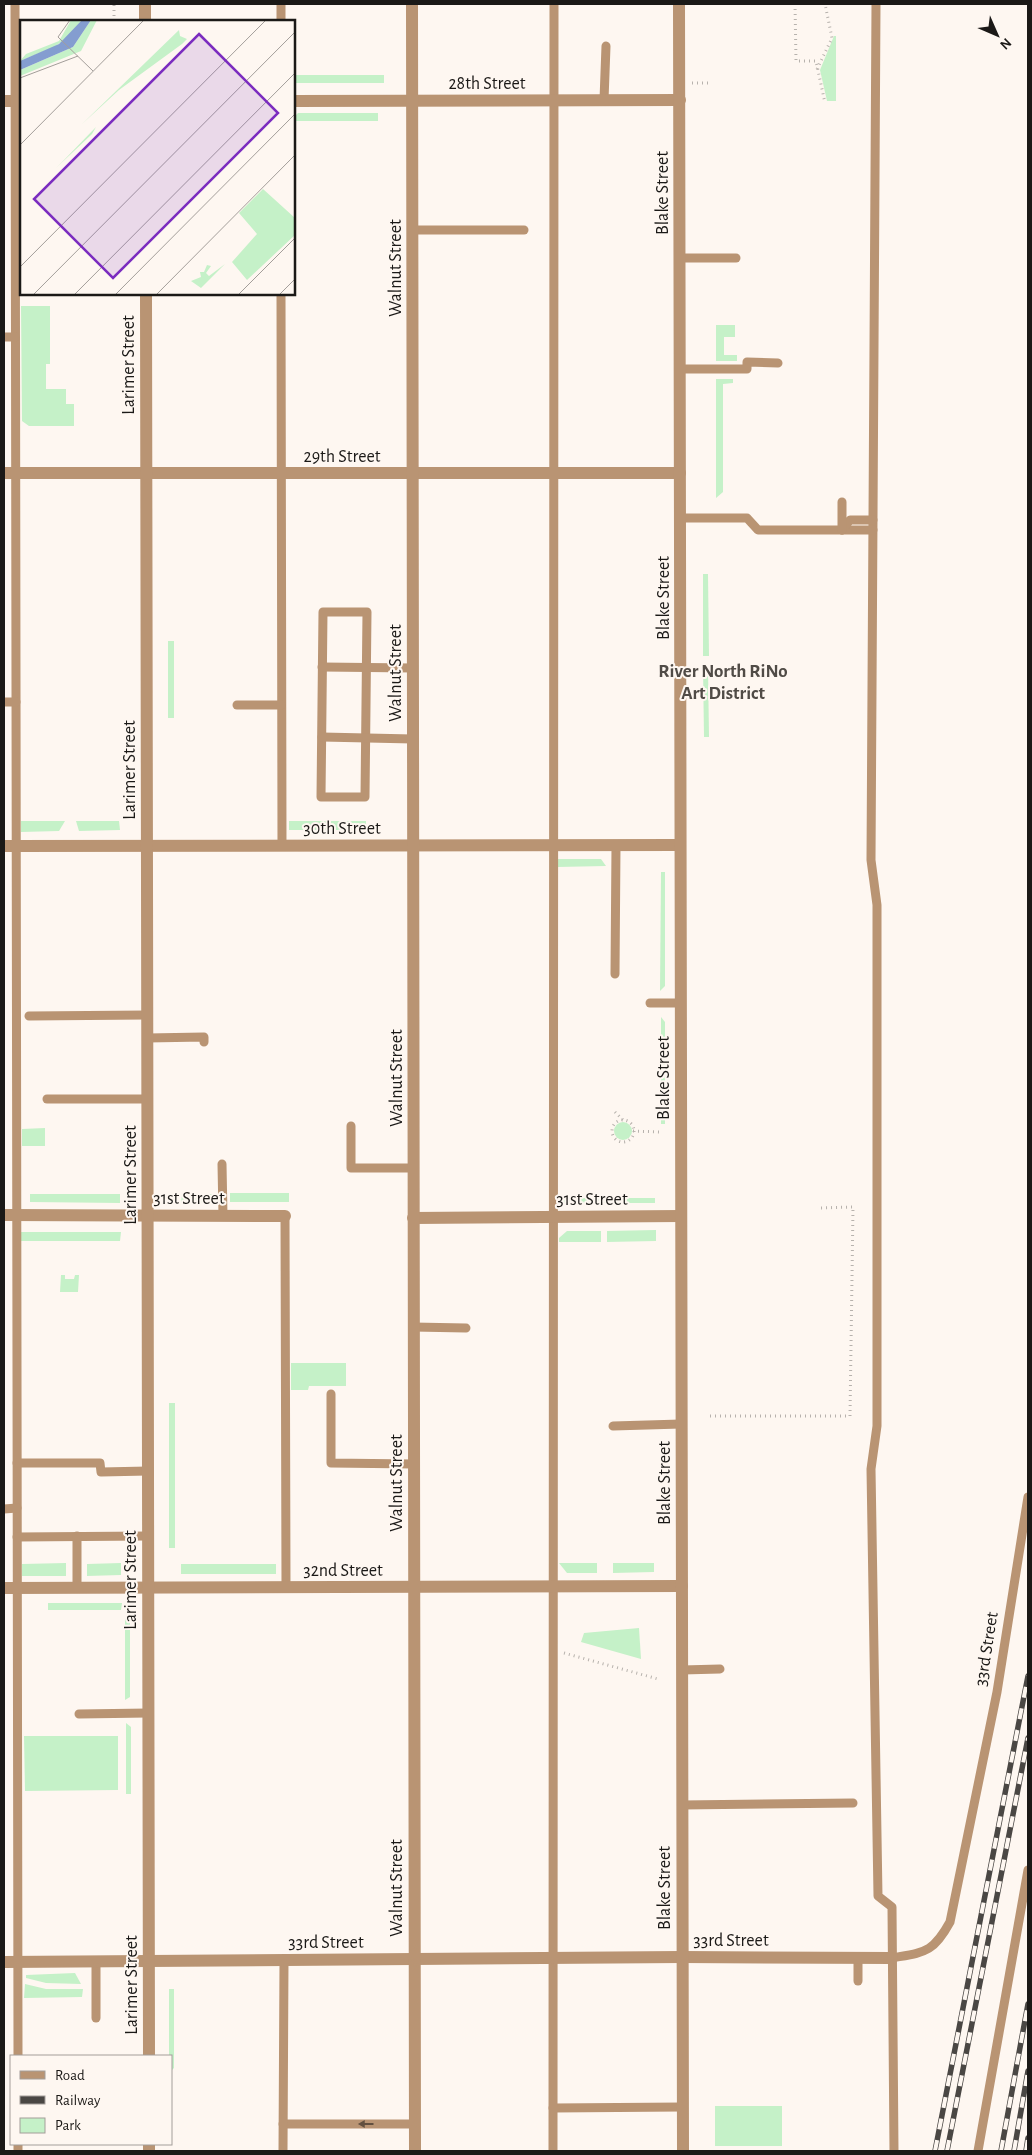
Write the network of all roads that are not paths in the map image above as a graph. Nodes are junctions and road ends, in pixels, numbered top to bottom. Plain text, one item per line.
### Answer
1 (15, 4) edge
2 (145, 4) edge
3 (281, 4) edge
4 (412, 4) edge
5 (554, 4) edge
6 (679, 4) edge
7 (876, 4) edge
8 (145, 20) edge
9 (281, 20) edge
10 (606, 46) dead end
11 (554, 100) junction
12 (604, 100) junction
13 (680, 100) junction
14 (13, 101) edge
15 (295, 101) edge
16 (412, 101) junction
17 (412, 230) junction
18 (524, 230) dead end
19 (680, 258) junction
20 (736, 258) dead end
21 (146, 295) edge
22 (281, 295) edge
23 (4, 337) edge
24 (15, 337) junction
25 (778, 363) dead end
26 (680, 369) junction
27 (10, 473) edge
28 (146, 473) junction
29 (281, 473) junction
30 (413, 473) junction
31 (554, 473) junction
32 (680, 474) junction
33 (842, 502) dead end
34 (680, 518) junction
35 (873, 520) junction
36 (842, 530) junction
37 (873, 530) junction
38 (322, 666) junction
39 (366, 667) junction
40 (413, 668) junction
41 (4, 702) edge
42 (16, 702) junction
43 (236, 704) dead end
44 (281, 704) junction
45 (322, 737) junction
46 (366, 738) junction
47 (413, 739) junction
48 (616, 845) junction
49 (680, 845) junction
50 (10, 846) edge
51 (146, 846) junction
52 (282, 846) junction
53 (413, 846) junction
54 (554, 846) junction
55 (615, 974) dead end
56 (650, 1003) dead end
57 (680, 1003) junction
58 (147, 1015) junction
59 (29, 1016) dead end
60 (147, 1038) junction
61 (204, 1042) dead end
62 (47, 1099) dead end
63 (147, 1099) junction
64 (351, 1126) dead end
65 (222, 1164) dead end
66 (413, 1168) junction
67 (10, 1215) edge
68 (147, 1215) junction
69 (223, 1216) junction
70 (285, 1216) joint
71 (681, 1216) junction
72 (553, 1217) junction
73 (413, 1218) junction
74 (414, 1327) junction
75 (466, 1328) dead end
76 (330, 1394) dead end
77 (681, 1424) junction
78 (613, 1426) dead end
79 (17, 1464) junction
80 (414, 1464) junction
81 (148, 1471) junction
82 (1028, 1497) edge
83 (17, 1508) junction
84 (4, 1509) edge
85 (77, 1536) junction
86 (148, 1536) junction
87 (17, 1537) junction
88 (553, 1586) junction
89 (682, 1586) junction
90 (286, 1587) junction
91 (414, 1587) junction
92 (4, 1588) edge
93 (17, 1588) junction
94 (77, 1588) junction
95 (148, 1588) junction
96 (720, 1669) dead end
97 (682, 1670) junction
98 (148, 1713) junction
99 (79, 1714) dead end
100 (853, 1803) dead end
101 (682, 1805) junction
102 (1028, 1870) edge
103 (682, 1957) junction
104 (553, 1958) junction
105 (858, 1958) junction
106 (892, 1958) junction
107 (284, 1960) junction
108 (414, 1960) junction
109 (96, 1961) junction
110 (148, 1961) junction
111 (4, 1962) edge
112 (18, 1962) junction
113 (858, 1981) dead end
114 (96, 2018) dead end
115 (18, 2055) edge
116 (149, 2055) edge
117 (553, 2108) junction
118 (682, 2108) junction
119 (283, 2124) junction
120 (414, 2124) junction
121 (283, 2151) edge
122 (414, 2151) edge
123 (553, 2151) edge
124 (683, 2151) edge
125 (894, 2151) edge
126 (978, 2151) edge

1 - 14 lane
2 - 8 street
3 - 9 lane
4 - 16 street, Walnut Street
5 - 11 lane
6 - 13 street, Blake Street
7 - 35 lane
10 - 12 lane
11 - 12 street, 28th Street
11 - 16 street, 28th Street
11 - 31 lane
12 - 13 street, 28th Street
13 - 19 street, Blake Street
14 - 24 lane
15 - 16 street, 28th Street
16 - 17 street, Walnut Street
17 - 18 lane
17 - 30 street, Walnut Street
19 - 20 lane
19 - 26 street, Blake Street
21 - 28 street, Larimer Street
22 - 29 lane
23 - 24 lane
24 - 27 lane
25 - 26 lane
26 - 32 street, Blake Street
27 - 28 street, 29th Street
27 - 42 lane
28 - 29 street, 29th Street
28 - 51 street, Larimer Street
29 - 30 street, 29th Street
29 - 44 lane
30 - 31 street, 29th Street
30 - 40 street, Walnut Street
31 - 32 street, 29th Street
31 - 54 lane
32 - 34 street, Blake Street
33 - 36 lane
34 - 36 lane
34 - 49 street, Blake Street
35 - 36 lane
35 - 37 lane
36 - 37 lane
37 - 106 lane
38 - 39 lane
38 - 39 lane
38 - 45 lane
39 - 40 lane
39 - 46 lane
40 - 47 street, Walnut Street
41 - 42 lane
42 - 50 lane
43 - 44 lane
44 - 52 lane
45 - 46 lane
45 - 46 lane
46 - 47 lane
47 - 53 street, Walnut Street
48 - 49 street, 30th Street
48 - 54 street, 30th Street
48 - 55 lane
49 - 57 street, Blake Street
50 - 51 street, 30th Street
50 - 67 lane
51 - 52 street, 30th Street
51 - 58 street, Larimer Street
52 - 53 street, 30th Street
53 - 54 street, 30th Street
53 - 66 street, Walnut Street
54 - 72 lane
56 - 57 lane
57 - 71 street, Blake Street
58 - 59 lane
58 - 60 street, Larimer Street
60 - 61 lane
60 - 63 street, Larimer Street
62 - 63 lane
63 - 68 street, Larimer Street
64 - 66 lane
65 - 69 lane
66 - 73 street, Walnut Street
67 - 68 street, 31st Street
67 - 79 lane
68 - 69 street, 31st Street
68 - 81 street, Larimer Street
69 - 70 street, 31st Street
70 - 90 lane
71 - 72 street, 31st Street
71 - 77 street, Blake Street
72 - 73 street, 31st Street
72 - 88 lane
73 - 74 street, Walnut Street
74 - 75 lane
74 - 80 street, Walnut Street
76 - 80 lane
77 - 78 lane
77 - 89 street, Blake Street
79 - 81 lane
79 - 83 lane
80 - 91 street, Walnut Street
81 - 86 street, Larimer Street
82 - 106 lane, 33rd Street
83 - 84 lane
83 - 87 lane
85 - 86 lane
85 - 87 lane
85 - 94 lane
86 - 95 street, Larimer Street
87 - 93 lane
88 - 89 street, 32nd Street
88 - 91 street, 32nd Street
88 - 104 lane
89 - 97 street, Blake Street
90 - 91 street, 32nd Street
90 - 95 street, 32nd Street
91 - 108 street, Walnut Street
92 - 93 street, 32nd Street
93 - 94 street, 32nd Street
93 - 112 lane
94 - 95 street, 32nd Street
95 - 98 street, Larimer Street
96 - 97 lane
97 - 101 street, Blake Street
98 - 99 lane
98 - 110 street, Larimer Street
100 - 101 lane
101 - 103 street, Blake Street
102 - 126 lane
103 - 104 street, 33rd Street
103 - 105 street, 33rd Street
103 - 118 street, Blake Street
104 - 108 street, 33rd Street
104 - 117 lane
105 - 106 street, 33rd Street
105 - 113 lane
106 - 125 lane
107 - 108 street, 33rd Street
107 - 110 street, 33rd Street
107 - 119 lane
108 - 120 street, Walnut Street
109 - 110 street, 33rd Street
109 - 112 street, 33rd Street
109 - 114 lane
110 - 116 street, Larimer Street
111 - 112 street, 33rd Street
112 - 115 lane
117 - 118 lane
117 - 123 lane
118 - 124 street, Blake Street
120 -> 119 lane
119 - 121 lane
120 - 122 street, Walnut Street

